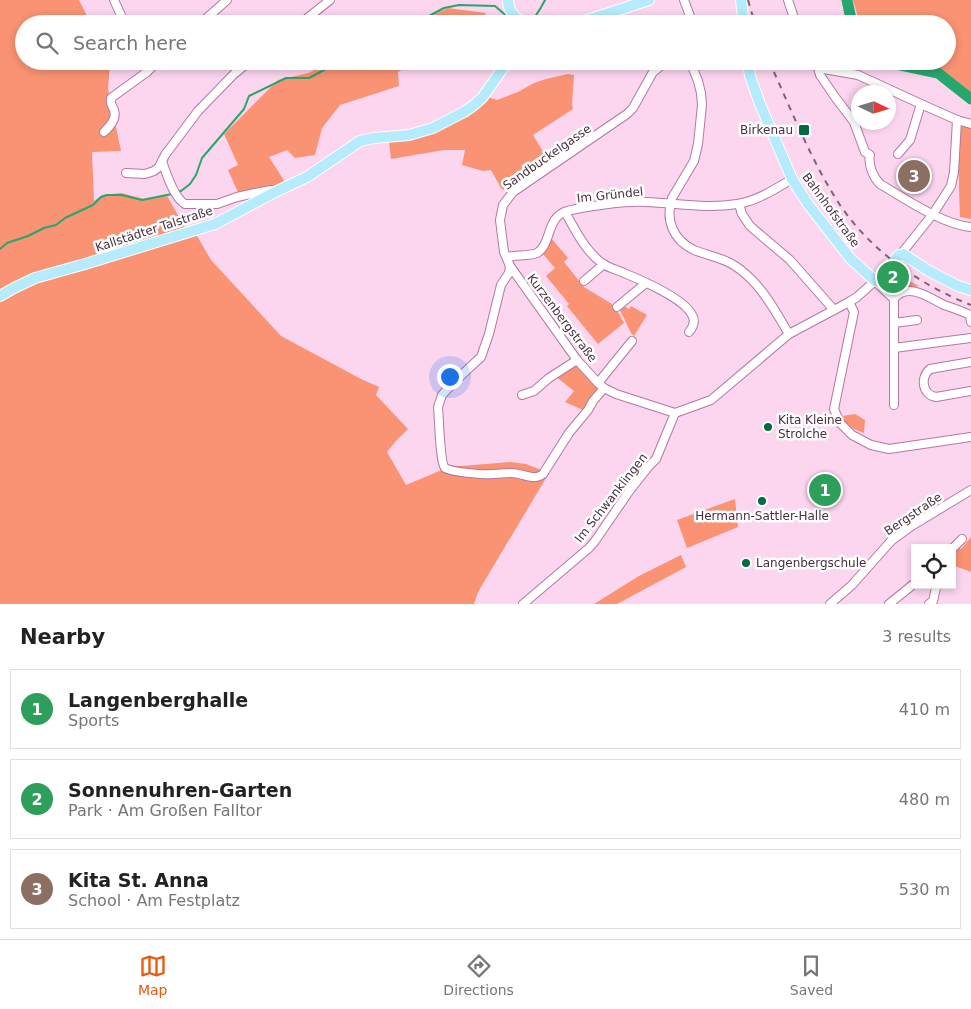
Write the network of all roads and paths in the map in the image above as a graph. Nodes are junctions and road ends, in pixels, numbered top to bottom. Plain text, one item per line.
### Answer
1 (114, 0) edge
2 (330, 0) edge
3 (508, 0) edge
4 (649, 0) edge
5 (684, 0) edge
6 (741, 0) edge
7 (788, 0) edge
8 (226, 1) edge
9 (121, 15) edge
10 (210, 15) edge
11 (311, 15) edge
12 (513, 15) edge
13 (603, 15) edge
14 (690, 15) edge
15 (743, 15) edge
16 (793, 15) edge
17 (239, 70) edge
18 (502, 70) edge
19 (656, 70) edge
20 (694, 70) edge
21 (749, 70) edge
22 (819, 70) edge
23 (829, 70) edge
24 (147, 72) edge
25 (921, 104) junction
26 (957, 120) junction
27 (971, 124) edge
28 (104, 132) dead end
29 (898, 154) dead end
30 (162, 161) junction
31 (126, 173) dead end
32 (792, 179) junction
33 (275, 192) junction
34 (670, 204) junction
35 (739, 204) junction
36 (565, 212) junction
37 (933, 214) junction
38 (971, 227) edge
39 (901, 254) junction
40 (507, 257) junction
41 (604, 264) junction
42 (510, 266) junction
43 (874, 280) junction
44 (584, 281) dead end
45 (646, 283) junction
46 (971, 290) edge
47 (0, 296) edge
48 (894, 299) junction
49 (849, 302) junction
50 (617, 307) dead end
51 (834, 310) junction
52 (971, 317) edge
53 (917, 320) dead end
54 (894, 323) junction
55 (689, 332) dead end
56 (789, 334) junction
57 (971, 338) edge
58 (632, 340) dead end
59 (894, 348) junction
60 (576, 360) junction
61 (971, 362) edge
62 (601, 385) junction
63 (971, 391) edge
64 (522, 396) dead end
65 (894, 405) dead end
66 (675, 414) junction
67 (971, 438) edge
68 (971, 490) edge
69 (962, 539) dead end
70 (956, 545) edge
71 (911, 586) edge
72 (936, 589) edge
73 (932, 602) edge
74 (523, 604) edge
75 (830, 604) edge
76 (889, 604) edge

1 - 9 street
2 - 11 street
3 - 12 main road
4 - 13 main road
5 - 14 street
6 - 15 main road
7 - 16 street
8 - 10 street
17 - 30 street
18 - 33 main road, Kallstädter Talstraße
19 - 40 street, Sandbuckelgasse
20 - 34 street
21 - 32 main road, Bahnhofstraße
22 - 37 street
23 - 25 street
24 - 28 street
25 - 26 street
25 - 29 street
26 - 27 street
26 - 37 street
30 - 31 street
30 - 33 street
32 - 35 street, Im Gründel
32 - 43 main road, Bahnhofstraße
33 - 47 main road, Kallstädter Talstraße
34 - 35 street, Im Gründel
34 - 36 street, Im Gründel
34 - 56 street
35 - 51 street
36 - 40 street, Im Gründel
36 - 41 street
37 - 38 street
37 - 39 street
39 - 43 main road
39 - 46 main road
40 - 42 street, Sandbuckelgasse
41 - 44 street
41 - 45 street
42 - 60 street, Kurzenbergstraße
42 - 62 street
43 - 48 street
43 - 49 street
45 - 50 street
45 - 55 street
48 - 52 street
48 - 54 street
49 - 51 street
49 - 67 street
51 - 56 street
53 - 54 street
54 - 59 street
56 - 66 street
57 - 59 street
58 - 62 street, Kurzenbergstraße
59 - 65 street
60 - 62 street, Kurzenbergstraße
60 - 64 street
61 - 63 street
62 - 66 street, Kurzenbergstraße
66 - 74 street, Im Schwanklingen
68 - 75 street, Bergstraße
69 - 70 street
71 - 76 street
72 - 73 street

